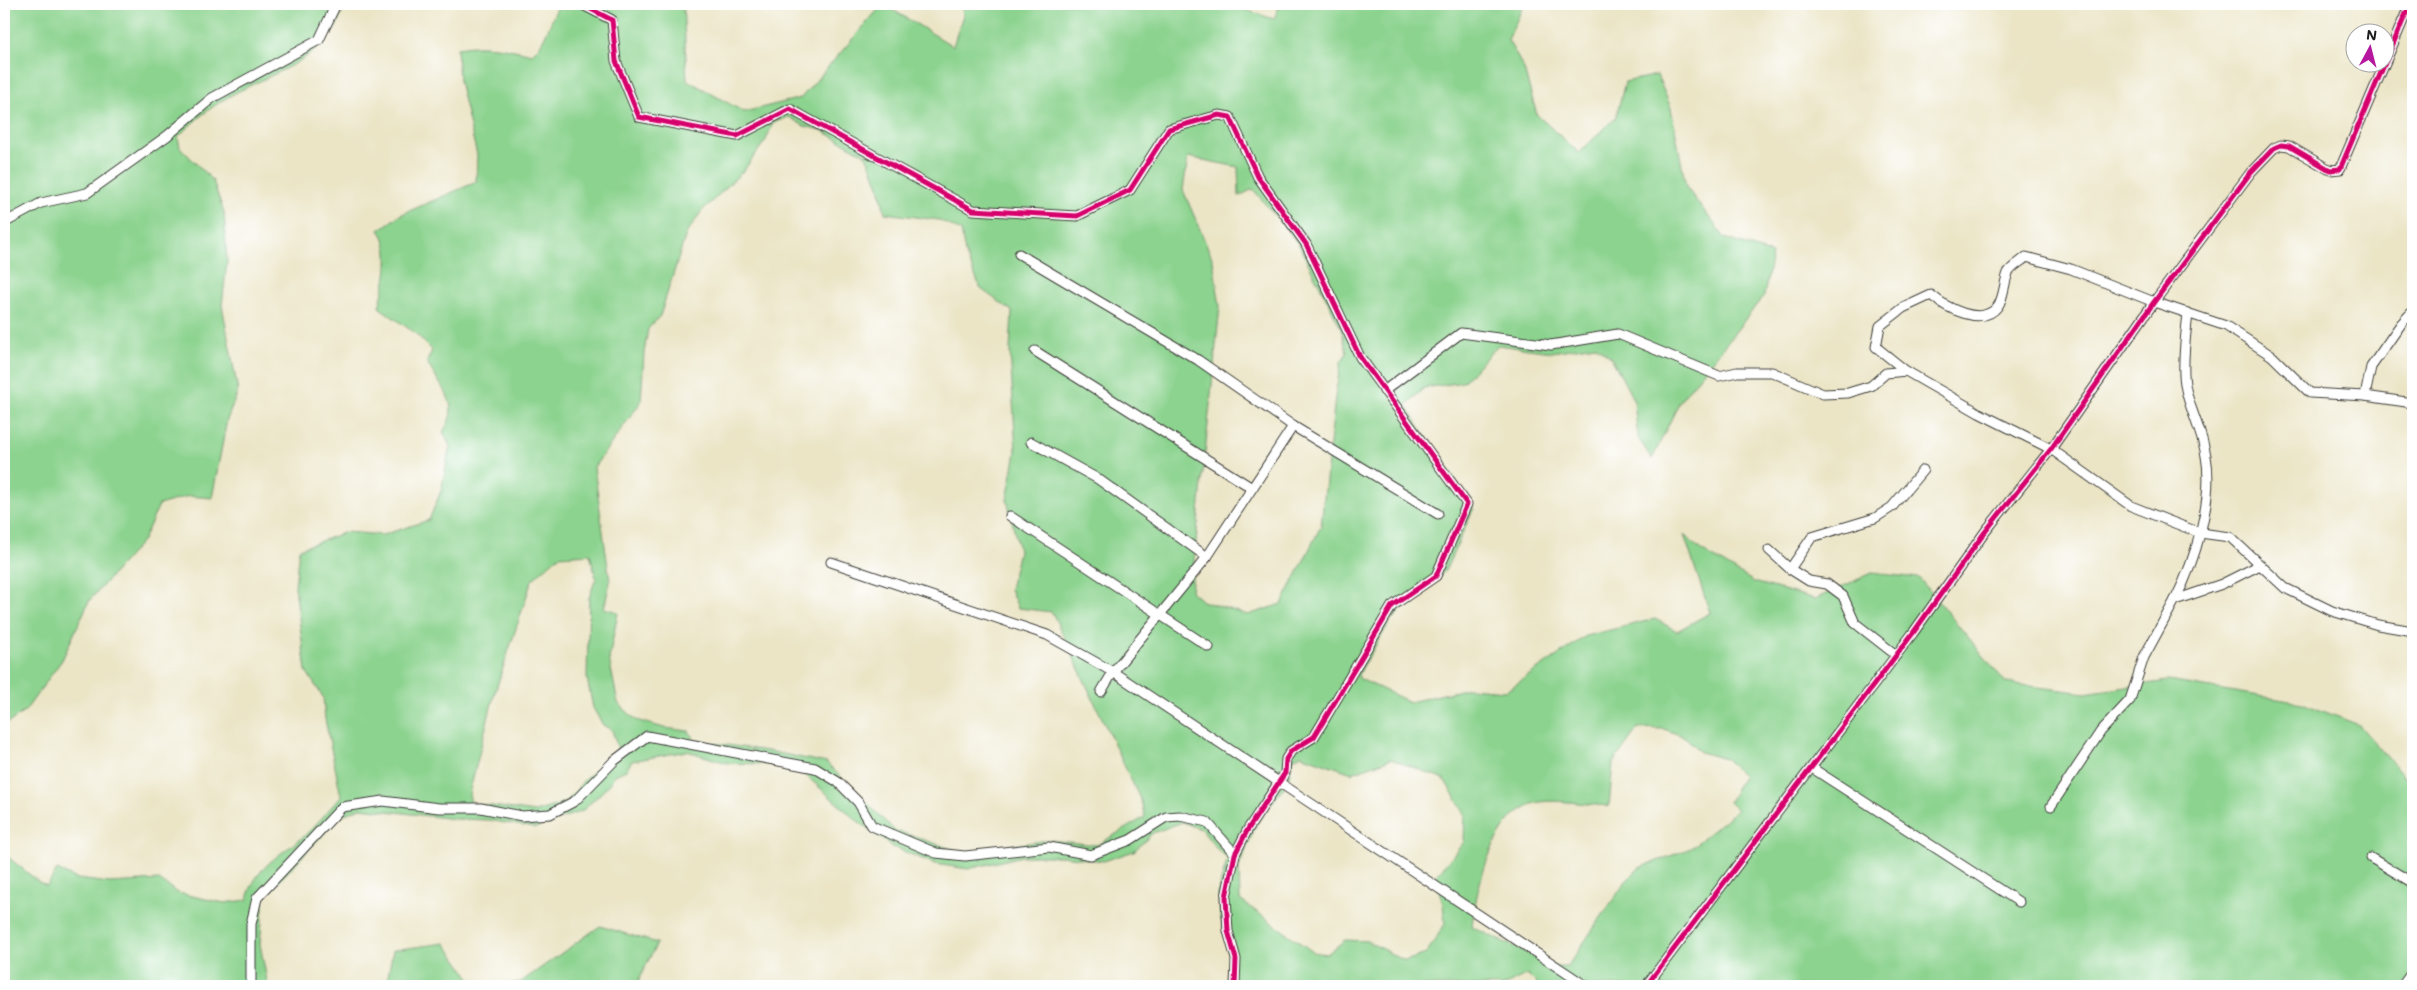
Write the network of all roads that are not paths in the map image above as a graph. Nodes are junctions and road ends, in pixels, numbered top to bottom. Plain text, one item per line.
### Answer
1 (336, 4) edge
2 (580, 4) edge
3 (2410, 4) edge
4 (4, 223) edge
5 (1019, 254) dead end
6 (2154, 302) junction
7 (2413, 311) edge
8 (2188, 313) junction
9 (1035, 351) dead end
10 (1906, 371) junction
11 (1384, 391) junction
12 (2365, 396) junction
13 (2413, 403) edge
14 (1293, 426) junction
15 (1031, 442) dead end
16 (2051, 449) junction
17 (1923, 470) dead end
18 (1252, 488) junction
19 (1438, 514) dead end
20 (1010, 516) dead end
21 (2200, 533) junction
22 (1769, 550) dead end
23 (1207, 557) junction
24 (831, 562) dead end
25 (2260, 565) junction
26 (1790, 569) junction
27 (2175, 600) junction
28 (1160, 615) junction
29 (2413, 631) edge
30 (1209, 647) dead end
31 (1896, 655) junction
32 (1113, 672) junction
33 (1100, 692) dead end
34 (1812, 768) junction
35 (1280, 782) junction
36 (2051, 806) dead end
37 (1235, 854) junction
38 (2371, 858) dead end
39 (2413, 883) edge
40 (2019, 902) dead end
41 (2413, 971) edge
42 (251, 986) edge
43 (1235, 986) edge
44 (1586, 986) edge
45 (1646, 986) edge
46 (2402, 986) edge

1 - 4 street
2 - 11 street
3 - 6 street
5 - 14 street
6 - 8 street
6 - 10 street
6 - 16 street
7 - 12 street
8 - 12 street
8 - 21 street
9 - 18 street
10 - 11 street
10 - 16 street
11 - 35 street
12 - 13 street
14 - 18 street
14 - 19 street
15 - 23 street
16 - 21 street
16 - 31 street
17 - 26 street
18 - 23 street
20 - 28 street
21 - 25 street
21 - 27 street
22 - 26 street
23 - 28 street
24 - 32 street
25 - 27 street
25 - 29 street
26 - 31 street
27 - 36 street
28 - 30 street
28 - 32 street
31 - 34 street
32 - 33 street
32 - 35 street
34 - 40 street
34 - 45 street
35 - 37 street
35 - 44 street
37 - 42 street
37 - 43 street
38 - 39 street
41 - 46 street

